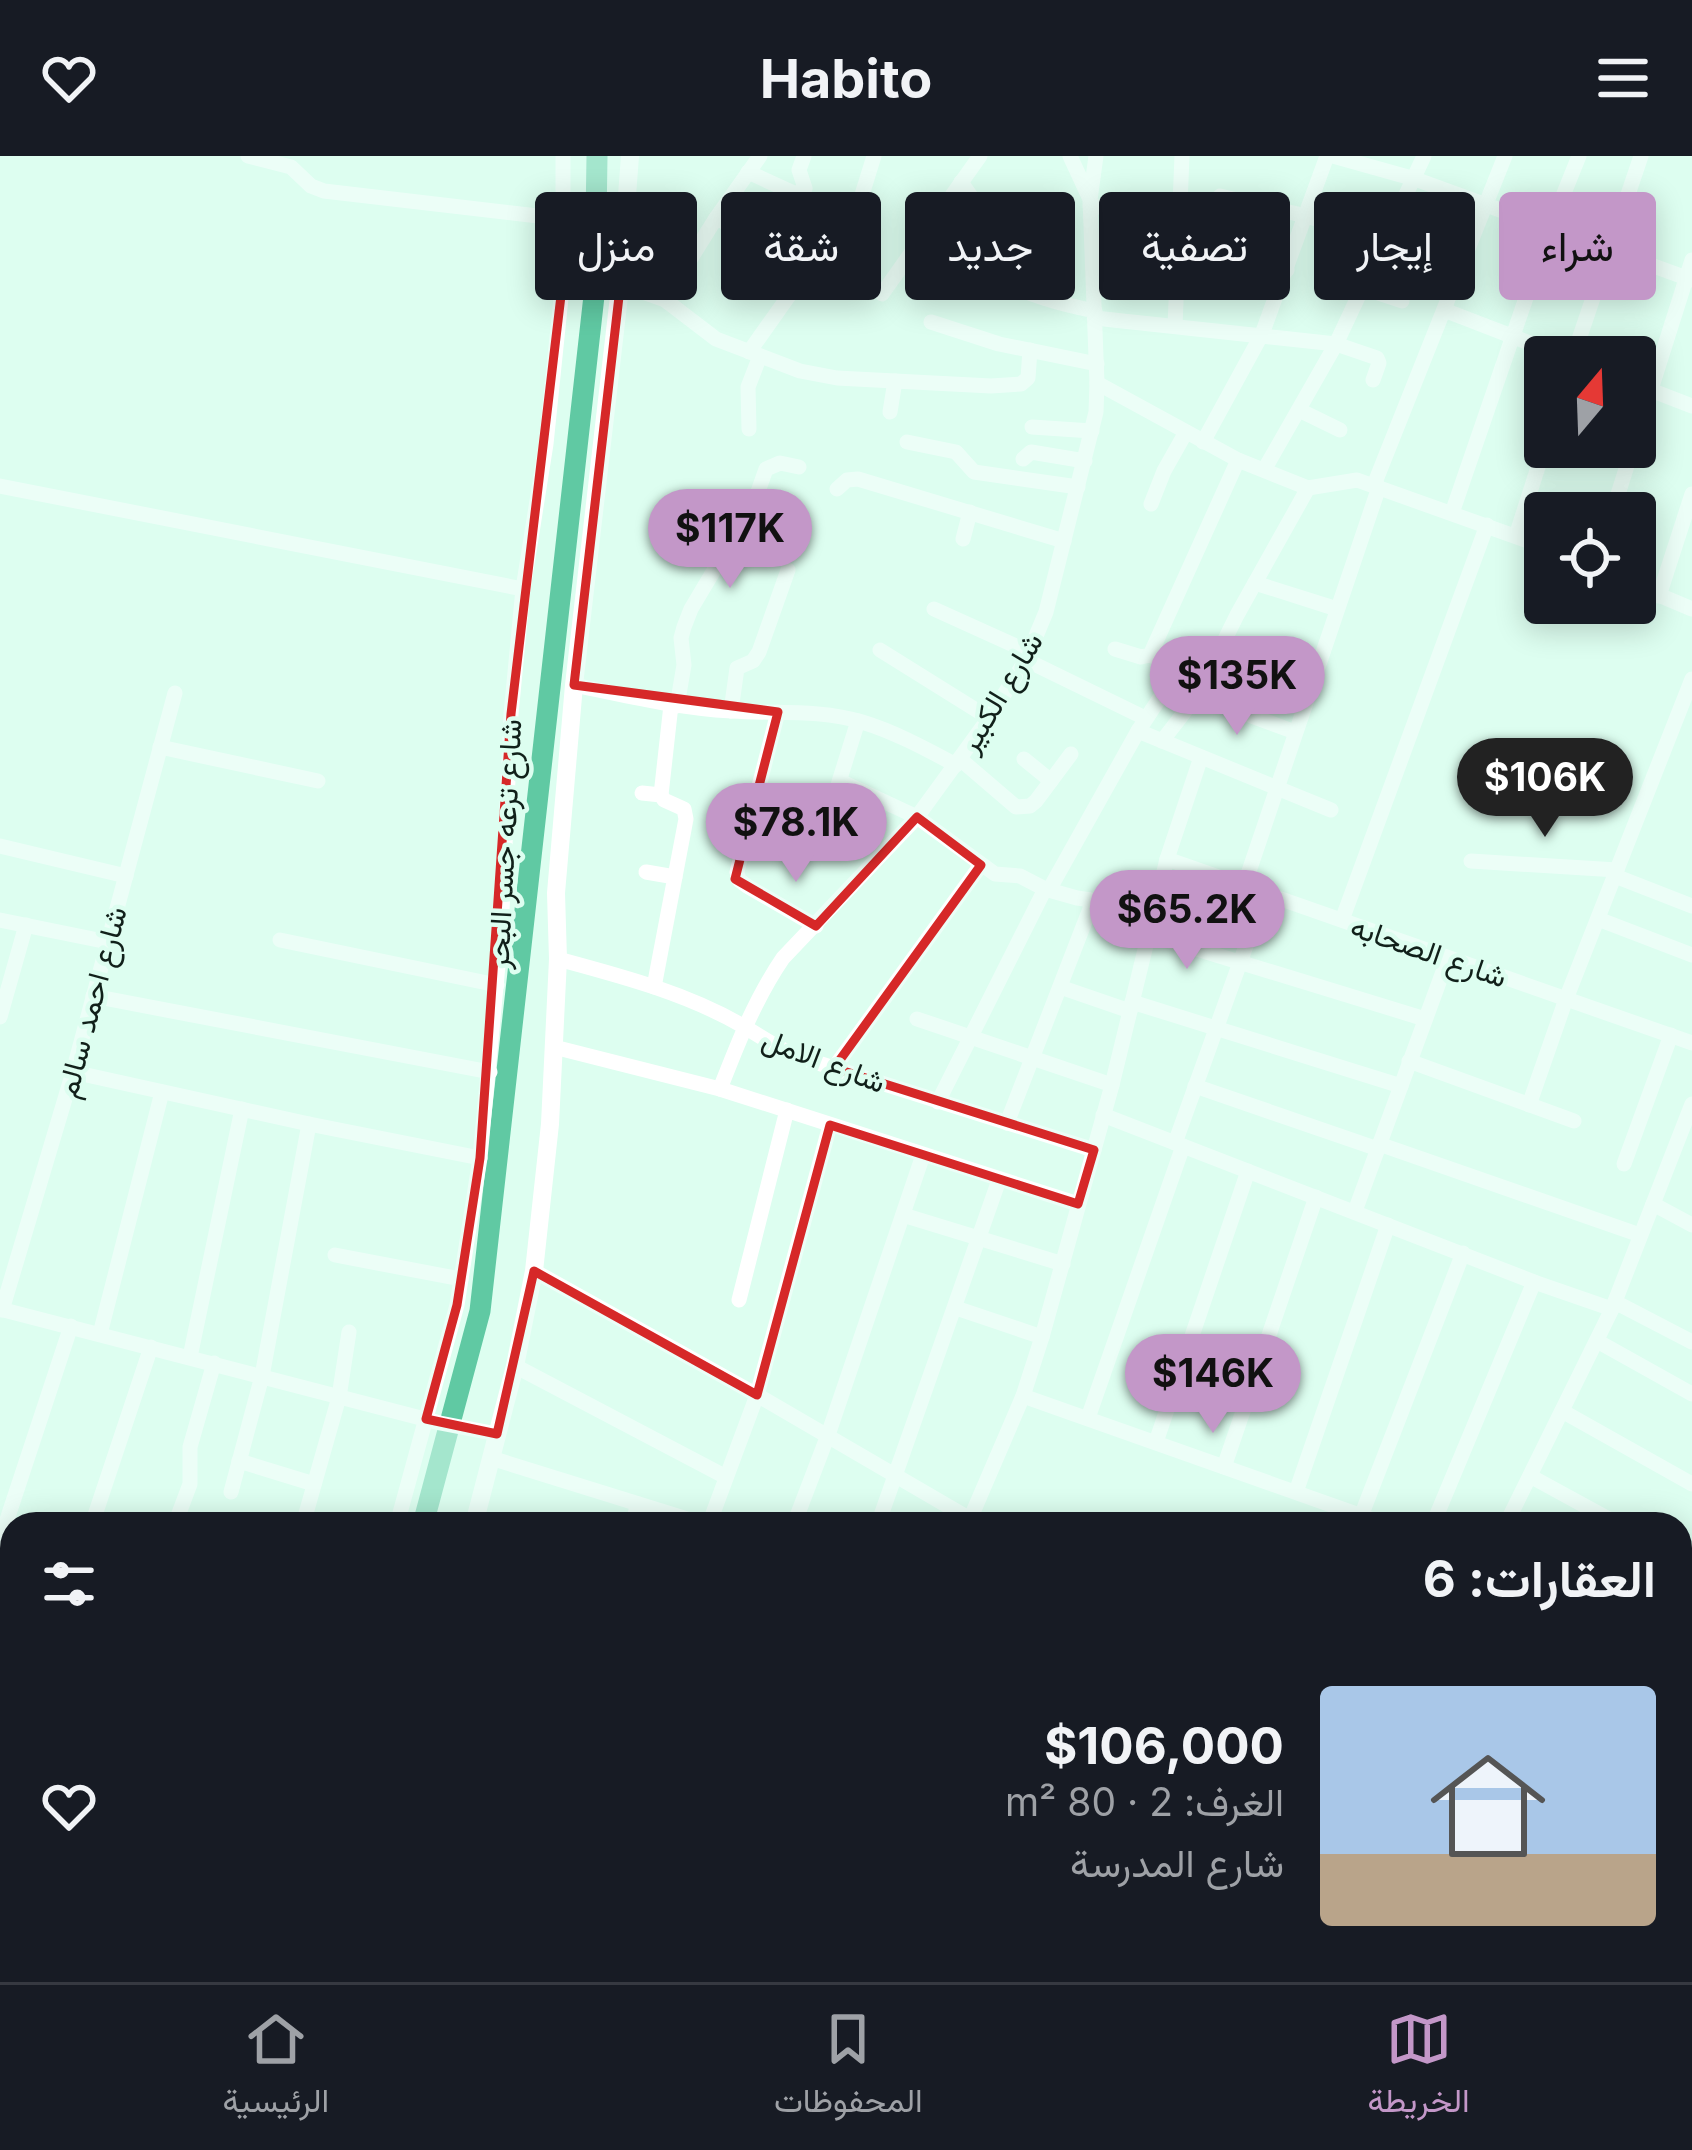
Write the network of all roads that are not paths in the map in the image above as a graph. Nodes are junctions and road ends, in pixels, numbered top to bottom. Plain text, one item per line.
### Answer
1 (248, 156) edge
2 (304, 156) edge
3 (630, 156) edge
4 (760, 156) edge
5 (804, 156) edge
6 (874, 156) edge
7 (1070, 156) edge
8 (1096, 156) edge
9 (1182, 156) edge
10 (1330, 156) edge
11 (1424, 156) edge
12 (1505, 156) edge
13 (1579, 156) edge
14 (1641, 156) edge
15 (557, 157) edge
16 (977, 157) edge
17 (748, 172) junction
18 (302, 176) junction
19 (1414, 179) junction
20 (961, 182) junction
21 (560, 192) edge
22 (626, 192) edge
23 (862, 192) edge
24 (968, 192) edge
25 (1180, 192) edge
26 (1408, 192) edge
27 (1564, 192) edge
28 (1628, 192) edge
29 (1090, 203) junction
30 (1099, 204) edge
31 (1486, 205) junction
32 (1499, 210) edge
33 (1290, 212) edge
34 (535, 216) edge
35 (1306, 216) junction
36 (716, 218) junction
37 (1314, 218) edge
38 (721, 220) edge
39 (1475, 232) edge
40 (697, 248) edge
41 (1692, 260) edge
42 (1290, 261) edge
43 (1656, 267) edge
44 (1689, 279) edge
45 (882, 294) dead end
46 (565, 300) edge
47 (614, 300) edge
48 (664, 300) edge
49 (789, 300) edge
50 (1050, 300) edge
51 (1176, 300) edge
52 (1275, 300) edge
53 (1357, 300) edge
54 (1399, 300) edge
55 (1448, 300) edge
56 (1525, 300) edge
57 (1590, 300) edge
58 (1402, 301) dead end
59 (1444, 310) junction
60 (1095, 314) junction
61 (931, 322) dead end
62 (1175, 326) junction
63 (1262, 334) junction
64 (1513, 336) junction
65 (1577, 336) edge
66 (1524, 340) edge
67 (1336, 344) junction
68 (1030, 350) junction
69 (754, 354) junction
70 (1656, 356) edge
71 (1097, 364) junction
72 (1372, 380) dead end
73 (895, 381) junction
74 (1097, 383) junction
75 (1656, 392) edge
76 (1692, 406) edge
77 (1299, 410) junction
78 (890, 412) dead end
79 (749, 428) dead end
80 (1032, 428) dead end
81 (1340, 430) dead end
82 (1092, 431) junction
83 (1186, 432) junction
84 (907, 442) dead end
85 (1203, 442) junction
86 (1022, 459) dead end
87 (1085, 460) junction
88 (1238, 460) junction
89 (799, 467) dead end
90 (1538, 468) edge
91 (1264, 470) junction
92 (0, 486) edge
93 (1377, 486) junction
94 (1078, 487) junction
95 (1309, 488) junction
96 (837, 489) dead end
97 (1692, 494) edge
98 (1151, 504) dead end
99 (970, 512) junction
100 (1452, 513) junction
101 (1487, 525) junction
102 (1516, 536) junction
103 (963, 539) dead end
104 (1524, 539) edge
105 (1064, 541) junction
106 (788, 570) dead end
107 (1255, 583) junction
108 (524, 589) junction
109 (1658, 596) joint
110 (934, 609) dead end
111 (1337, 609) junction
112 (1692, 609) edge
113 (880, 650) dead end
114 (1115, 650) dead end
115 (1150, 655) junction
116 (1027, 656) junction
117 (1214, 662) junction
118 (1692, 679) edge
119 (574, 685) junction
120 (175, 693) dead end
121 (1197, 696) junction
122 (1306, 701) junction
123 (674, 705) junction
124 (731, 711) junction
125 (778, 712) junction
126 (989, 718) junction
127 (858, 721) junction
128 (1141, 725) junction
129 (1295, 732) junction
130 (1162, 741) junction
131 (160, 747) junction
132 (1071, 754) dead end
133 (1202, 757) junction
134 (1024, 759) dead end
135 (958, 762) junction
136 (319, 781) dead end
137 (840, 781) junction
138 (1051, 781) junction
139 (1277, 787) junction
140 (642, 793) dead end
141 (661, 795) junction
142 (756, 797) junction
143 (1331, 809) dead end
144 (916, 817) junction
145 (747, 832) junction
146 (775, 840) dead end
147 (0, 846) edge
148 (1167, 859) junction
149 (1471, 861) dead end
150 (981, 865) junction
151 (646, 872) dead end
152 (1616, 873) junction
153 (125, 876) junction
154 (675, 877) junction
155 (1244, 886) junction
156 (1047, 889) junction
157 (1265, 893) junction
158 (1093, 901) junction
159 (1692, 906) edge
160 (1154, 909) junction
161 (1598, 919) junction
162 (0, 920) edge
163 (1342, 920) junction
164 (26, 925) junction
165 (816, 926) junction
166 (1148, 934) junction
167 (280, 940) dead end
168 (107, 942) junction
169 (1692, 955) edge
170 (1448, 958) junction
171 (559, 959) junction
172 (1240, 961) junction
173 (497, 985) junction
174 (654, 987) junction
175 (1060, 987) junction
176 (93, 996) junction
177 (1566, 999) junction
178 (1131, 1006) junction
179 (0, 1017) edge
180 (917, 1018) dead end
181 (1425, 1019) junction
182 (744, 1026) junction
183 (1216, 1028) junction
184 (1671, 1035) junction
185 (970, 1036) junction
186 (1692, 1043) edge
187 (554, 1048) junction
188 (1032, 1058) junction
189 (1409, 1061) junction
190 (834, 1068) junction
191 (73, 1072) junction
192 (490, 1072) junction
193 (1112, 1085) junction
194 (1195, 1086) junction
195 (1400, 1086) junction
196 (720, 1089) junction
197 (162, 1091) junction
198 (938, 1102) junction
199 (1692, 1104) edge
200 (1529, 1105) junction
201 (242, 1109) junction
202 (787, 1110) junction
203 (1103, 1115) junction
204 (1574, 1121) dead end
205 (1007, 1123) junction
206 (309, 1124) junction
207 (830, 1125) junction
208 (1686, 1136) edge
209 (1179, 1144) junction
210 (1378, 1146) junction
211 (1094, 1150) junction
212 (923, 1155) junction
213 (480, 1158) junction
214 (1624, 1164) dead end
215 (1249, 1171) junction
216 (999, 1180) junction
217 (1316, 1197) junction
218 (1078, 1204) junction
219 (1653, 1204) junction
220 (1355, 1211) junction
221 (903, 1215) junction
222 (1388, 1225) junction
223 (1692, 1225) edge
224 (1640, 1235) junction
225 (980, 1238) junction
226 (1462, 1253) junction
227 (335, 1255) dead end
228 (1063, 1264) junction
229 (534, 1271) junction
230 (461, 1280) junction
231 (1534, 1282) junction
232 (739, 1300) dead end
233 (1614, 1306) junction
234 (956, 1308) junction
235 (1, 1310) edge
236 (70, 1326) junction
237 (349, 1332) dead end
238 (100, 1334) junction
239 (1042, 1337) junction
240 (1597, 1341) junction
241 (1692, 1342) edge
242 (151, 1347) junction
243 (190, 1357) junction
244 (214, 1363) junction
245 (514, 1366) junction
246 (262, 1376) junction
247 (1692, 1394) edge
248 (757, 1395) junction
249 (1024, 1396) junction
250 (339, 1397) junction
251 (1562, 1411) junction
252 (1088, 1418) junction
253 (433, 1421) junction
254 (497, 1435) junction
255 (828, 1436) junction
256 (1156, 1442) junction
257 (491, 1458) junction
258 (239, 1462) junction
259 (1224, 1467) junction
260 (896, 1475) junction
261 (1530, 1476) junction
262 (726, 1478) junction
263 (314, 1484) junction
264 (1692, 1484) edge
265 (231, 1492) dead end
266 (1296, 1492) junction
267 (638, 1504) junction
268 (9, 1512) edge
269 (96, 1512) edge
270 (180, 1512) edge
271 (306, 1512) edge
272 (401, 1512) edge
273 (478, 1512) edge
274 (636, 1512) edge
275 (668, 1512) edge
276 (713, 1512) edge
277 (799, 1512) edge
278 (882, 1512) edge
279 (955, 1512) edge
280 (973, 1512) edge
281 (1342, 1512) edge
282 (1363, 1512) edge
283 (1437, 1512) edge
284 (1512, 1512) edge
285 (1596, 1512) edge

1 - 18 street
2 - 18 street
3 - 22 street, شارع ترعه جسر البحر
4 - 17 street
5 - 17 street
6 - 23 street
7 - 29 street
8 - 29 street
9 - 25 street
10 - 19 street
10 - 35 street
11 - 19 street
12 - 31 street
13 - 27 street
14 - 28 street
15 - 21 street, شارع ترعه جسر البحر
16 - 20 street
17 - 36 street
18 - 34 street
19 - 26 street
19 - 31 street
20 - 24 street
20 - 45 street
29 - 30 street
29 - 60 street, شارع الكبير
31 - 32 street
31 - 39 street
33 - 35 street
35 - 37 street
35 - 42 street
36 - 38 street
36 - 40 street
41 - 44 street
43 - 44 street
44 - 70 street
46 - 108 street, شارع ترعه جسر البحر
47 - 119 street, شارع ترعه جسر البحر
48 - 69 street
49 - 69 street
50 - 60 street
51 - 62 street
52 - 63 street
53 - 67 street
54 - 58 street
55 - 59 street
56 - 64 street
57 - 65 street
59 - 64 street
59 - 93 street
60 - 62 street
60 - 71 street, شارع الكبير
61 - 68 street
62 - 63 street
63 - 67 street
63 - 85 street
64 - 66 street
64 - 100 street
67 - 72 street
67 - 77 street
68 - 71 street
68 - 73 street
69 - 73 street
69 - 79 street
71 - 74 street, شارع الكبير
73 - 78 street
74 - 82 street, شارع الكبير
74 - 83 street
75 - 76 street
77 - 81 street
77 - 91 street
80 - 82 street
82 - 87 street, شارع الكبير
83 - 85 street
83 - 98 street
84 - 94 street
85 - 88 street
86 - 87 street
87 - 94 street, شارع الكبير
88 - 91 street
88 - 115 street
89 - 123 street
90 - 102 street
91 - 95 street
92 - 108 street
93 - 95 street
93 - 100 street
93 - 111 street
94 - 105 street, شارع الكبير
95 - 107 street
96 - 99 street
97 - 109 street
99 - 103 street
99 - 105 street
100 - 101 street
101 - 102 street
101 - 163 street
102 - 104 street
105 - 116 street, شارع الكبير
106 - 124 street
107 - 111 street
107 - 117 street
108 - 173 street, شارع ترعه جسر البحر
109 - 112 street
110 - 116 street
111 - 122 street
113 - 126 street
114 - 115 street
115 - 128 street
116 - 126 street, شارع الكبير
116 - 128 street
117 - 121 street
117 - 122 street
118 - 152 street
119 - 123 street
119 - 171 street, شارع ترعه جسر البحر
120 - 131 street, شارع احمد سالم
121 - 129 street
121 - 130 street
122 - 129 street
123 - 124 street
123 - 141 street
124 - 125 street
125 - 127 street
125 - 142 street
126 - 135 street, شارع الكبير
127 - 135 street
127 - 137 street
128 - 130 street
128 - 156 street
129 - 139 street
130 - 133 street
131 - 136 street
131 - 153 street, شارع احمد سالم
132 - 138 street
133 - 139 street
133 - 148 street
134 - 138 street
135 - 138 street
135 - 144 street, شارع الكبير
137 - 142 street
137 - 144 street
139 - 143 street
139 - 155 street
140 - 141 street
141 - 154 street
142 - 145 street
144 - 150 street
144 - 165 street, شارع الكبير
145 - 146 street
145 - 165 street
147 - 153 street
148 - 155 street, شارع الصحابه
148 - 160 street
149 - 152 street
150 - 156 street
150 - 190 street
151 - 154 street
152 - 159 street
152 - 161 street
153 - 168 street, شارع احمد سالم
154 - 174 street
155 - 157 street, شارع الصحابه
156 - 158 street
156 - 185 street
157 - 163 street, شارع الصحابه
157 - 172 street
158 - 160 street
158 - 175 street
160 - 166 street
161 - 169 street
161 - 177 street
162 - 164 street
163 - 170 street, شارع الصحابه
164 - 168 street
164 - 179 street
165 - 182 street, شارع الكبير
166 - 172 street
166 - 178 street
167 - 173 street
168 - 176 street, شارع احمد سالم
170 - 177 street, شارع الصحابه
170 - 181 street
171 - 174 street, شارع الامل
171 - 187 street, شارع ترعه جسر البحر
172 - 181 street
172 - 183 street
173 - 192 street, شارع ترعه جسر البحر
174 - 182 street, شارع الامل
175 - 178 street
175 - 188 street
176 - 191 street, شارع احمد سالم
176 - 192 street
177 - 184 street, شارع الصحابه
177 - 200 street
178 - 183 street
178 - 193 street
180 - 185 street
181 - 189 street
182 - 190 street, شارع الامل
182 - 196 street, شارع الكبير
183 - 194 street
183 - 195 street
184 - 186 street, شارع الصحابه
184 - 214 street
185 - 188 street
185 - 198 street
187 - 196 street
187 - 229 street, شارع ترعه جسر البحر
188 - 193 street
188 - 205 street
189 - 195 street
189 - 200 street
190 - 198 street, شارع الامل
191 - 197 street
191 - 235 street, شارع احمد سالم
192 - 213 street, شارع ترعه جسر البحر
193 - 203 street
194 - 209 street
194 - 210 street
195 - 210 street
196 - 202 street
197 - 201 street
197 - 238 street
198 - 205 street, شارع الامل
199 - 208 street
200 - 204 street
201 - 206 street
201 - 243 street
202 - 207 street
202 - 232 street
203 - 209 street
203 - 211 street
205 - 211 street, شارع الامل
206 - 213 street
206 - 246 street
207 - 212 street
207 - 248 street
208 - 219 street
209 - 215 street
209 - 252 street
210 - 220 street
210 - 224 street
211 - 218 street
212 - 216 street
212 - 221 street
213 - 230 street, شارع ترعه جسر البحر
215 - 217 street
215 - 256 street
216 - 218 street
216 - 225 street
217 - 220 street
217 - 259 street
218 - 228 street
219 - 223 street
219 - 224 street
220 - 222 street
221 - 225 street
221 - 255 street
222 - 226 street
222 - 266 street
224 - 233 street
225 - 228 street
225 - 234 street
226 - 231 street
226 - 282 street
227 - 230 street
228 - 239 street
229 - 245 street, شارع ترعه جسر البحر
229 - 248 street
230 - 253 street, شارع ترعه جسر البحر
231 - 233 street
231 - 283 street
233 - 240 street
233 - 241 street
234 - 239 street
234 - 260 street
235 - 236 street
236 - 238 street
236 - 268 street
237 - 250 street
238 - 242 street
239 - 249 street
240 - 247 street
240 - 251 street
242 - 243 street
242 - 269 street
243 - 244 street
244 - 246 street
244 - 270 street
245 - 254 street, شارع ترعه جسر البحر
245 - 262 street
246 - 250 street
246 - 258 street
248 - 255 street
248 - 262 street
249 - 252 street
249 - 280 street
250 - 253 street
250 - 263 street
251 - 261 street
251 - 264 street
252 - 256 street
253 - 254 street
253 - 272 street, شارع ترعه جسر البحر
254 - 257 street, شارع ترعه جسر البحر
255 - 260 street
255 - 277 street
256 - 259 street
257 - 267 street
257 - 273 street, شارع ترعه جسر البحر
258 - 263 street
258 - 265 street
259 - 266 street
260 - 278 street
260 - 279 street
261 - 284 street
261 - 285 street
262 - 276 street
263 - 271 street
266 - 281 street
267 - 274 street
267 - 275 street

